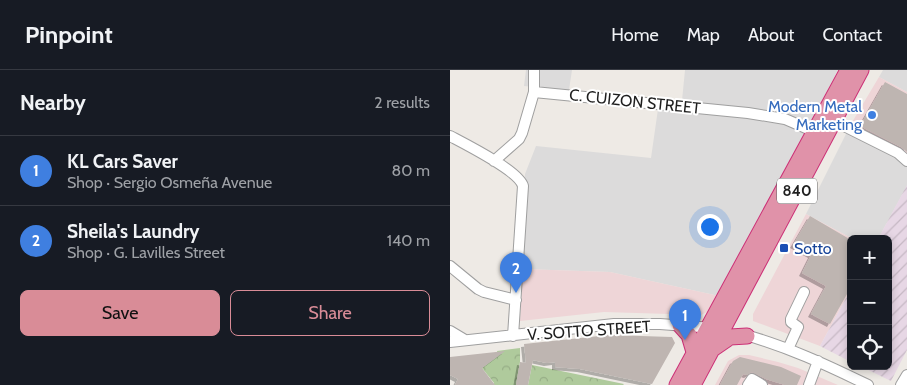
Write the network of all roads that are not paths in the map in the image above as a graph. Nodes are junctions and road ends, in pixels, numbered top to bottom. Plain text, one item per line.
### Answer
1 (534, 70) edge
2 (848, 70) edge
3 (861, 70) edge
4 (534, 92) junction
5 (834, 121) junction
6 (815, 132) junction
7 (450, 136) edge
8 (494, 161) junction
9 (907, 161) edge
10 (450, 266) edge
11 (804, 292) dead end
12 (516, 300) junction
13 (732, 311) junction
14 (680, 325) junction
15 (715, 328) junction
16 (450, 331) edge
17 (743, 335) junction
18 (514, 336) junction
19 (465, 340) junction
20 (450, 342) edge
21 (788, 349) junction
22 (711, 351) junction
23 (694, 352) junction
24 (818, 361) junction
25 (907, 375) edge
26 (677, 385) edge
27 (693, 385) edge
28 (748, 385) edge
29 (762, 385) edge
30 (809, 385) edge
31 (868, 385) edge
32 (901, 385) edge

1 - 4 street
2 - 6 highway, 840
3 - 5 highway, 840
4 - 6 street, C. CUIZON STREET
4 - 8 street
5 - 9 street
5 - 13 highway, 840
6 - 15 highway, 840
7 - 8 street
8 - 12 street
10 - 12 street
11 - 21 street
12 - 18 street
13 - 15 highway, 840
13 - 17 highway
14 - 15 street, V. SOTTO STREET
14 - 18 street, V. SOTTO STREET
14 - 23 highway
15 - 17 street, V. SOTTO STREET
15 - 22 highway, 840
15 - 23 highway, 840
16 - 19 street
17 - 21 street, V. SOTTO STREET
17 - 22 highway
18 - 19 street, V. SOTTO STREET
19 - 20 street, V. SOTTO STREET
21 - 24 street, V. SOTTO STREET
22 - 27 highway, 840
23 - 26 highway, 840
24 - 30 street
24 - 31 street, V. SOTTO STREET
25 - 32 street
28 - 29 street

